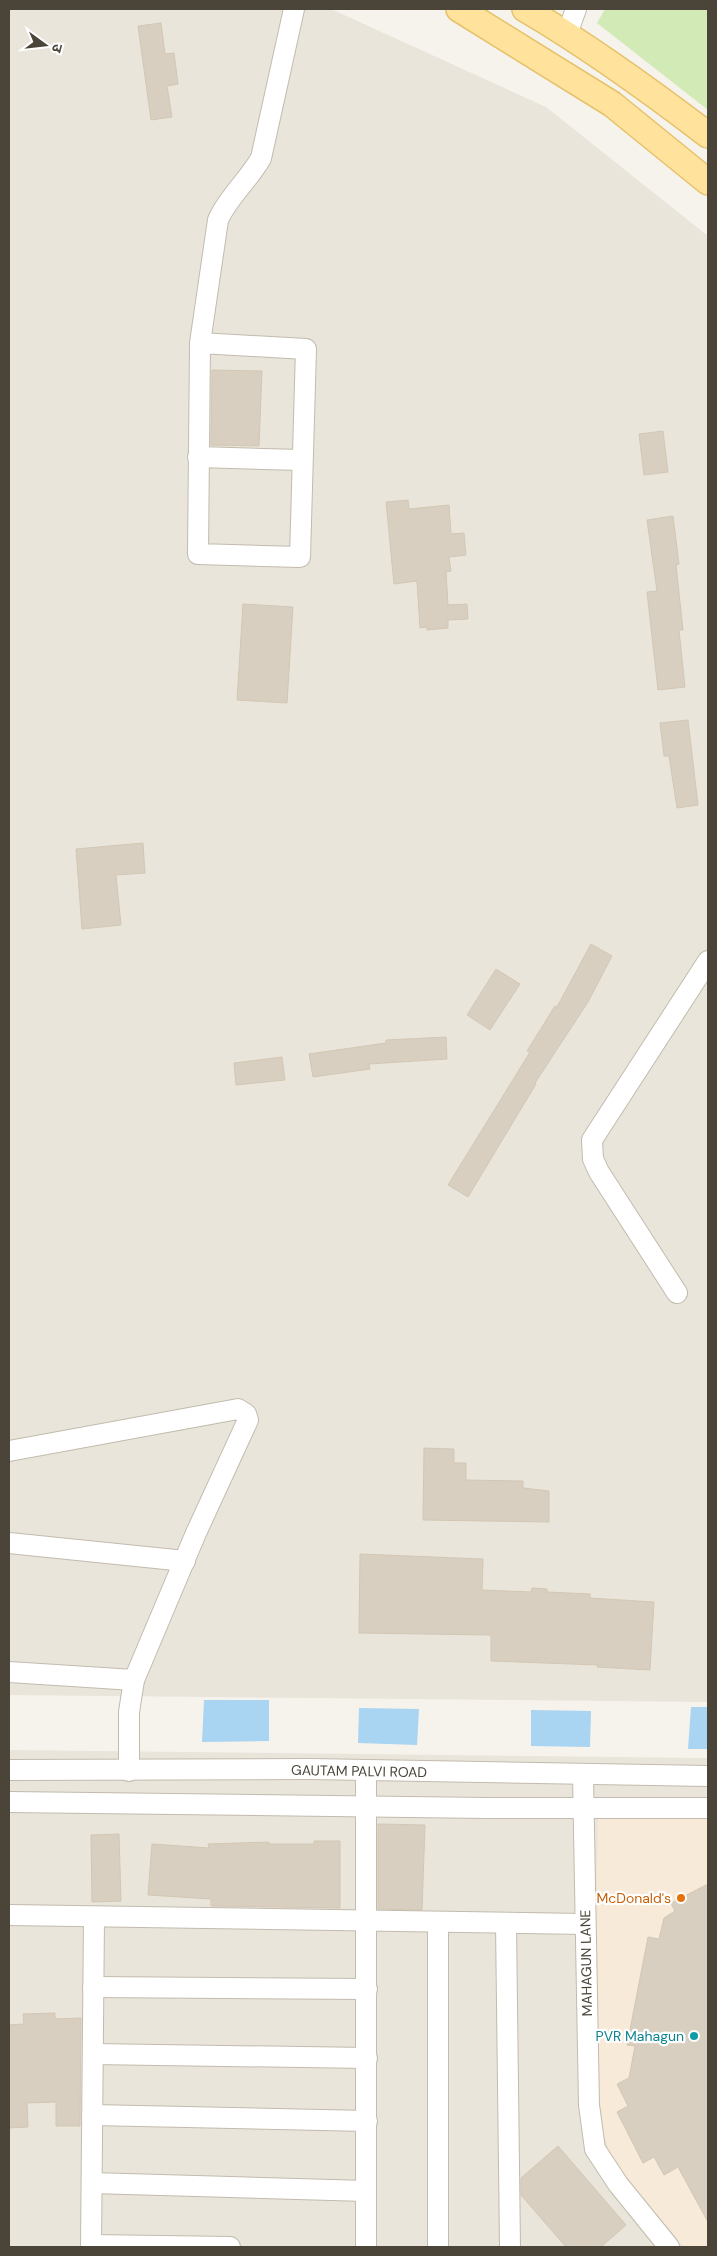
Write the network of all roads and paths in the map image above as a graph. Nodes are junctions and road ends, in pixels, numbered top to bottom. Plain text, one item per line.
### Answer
1 (294, 9) edge
2 (459, 9) edge
3 (525, 9) edge
4 (576, 9) edge
5 (567, 34) junction
6 (708, 135) edge
7 (708, 182) edge
8 (200, 343) junction
9 (198, 457) junction
10 (301, 460) junction
11 (708, 961) edge
12 (676, 1293) dead end
13 (9, 1451) edge
14 (9, 1543) edge
15 (185, 1561) junction
16 (9, 1672) edge
17 (134, 1680) junction
18 (9, 1770) edge
19 (129, 1771) junction
20 (366, 1771) junction
21 (583, 1774) junction
22 (708, 1776) edge
23 (9, 1802) edge
24 (367, 1807) junction
25 (583, 1808) junction
26 (708, 1808) edge
27 (9, 1915) edge
28 (94, 1918) junction
29 (368, 1922) junction
30 (438, 1922) junction
31 (506, 1923) junction
32 (585, 1924) junction
33 (93, 1987) junction
34 (367, 1989) junction
35 (93, 2054) junction
36 (367, 2058) junction
37 (92, 2115) junction
38 (366, 2121) junction
39 (92, 2183) junction
40 (366, 2191) junction
41 (91, 2246) edge
42 (230, 2247) edge
43 (366, 2247) edge
44 (438, 2247) edge
45 (510, 2247) edge
46 (669, 2247) edge

1 - 8 street
2 - 7 main road
3 - 5 main road
4 - 5 street
5 - 6 main road
8 - 9 street
8 - 10 street
9 - 10 street
9 - 10 street
11 - 12 street
13 - 15 street
14 - 15 street
15 - 17 street
16 - 17 street
17 - 19 street
18 - 19 street, GAUTAM PALVI ROAD
19 - 20 street, GAUTAM PALVI ROAD
20 - 21 street, GAUTAM PALVI ROAD
20 - 24 street
21 - 22 street, GAUTAM PALVI ROAD
21 - 25 street, MAHAGUN LANE
23 - 24 street
24 - 25 street
24 - 29 street
25 - 26 street
25 - 32 street, MAHAGUN LANE
27 - 28 street
28 - 29 street
28 - 33 street
29 - 30 street
29 - 34 street
30 - 31 street
30 - 44 street
31 - 32 street
31 - 45 street
32 - 46 street, MAHAGUN LANE
33 - 34 street
33 - 35 street
34 - 36 street
35 - 36 street
35 - 37 street
36 - 38 street
37 - 38 street
37 - 39 street
38 - 40 street
39 - 40 street
39 - 41 street
40 - 43 street
41 - 42 street

